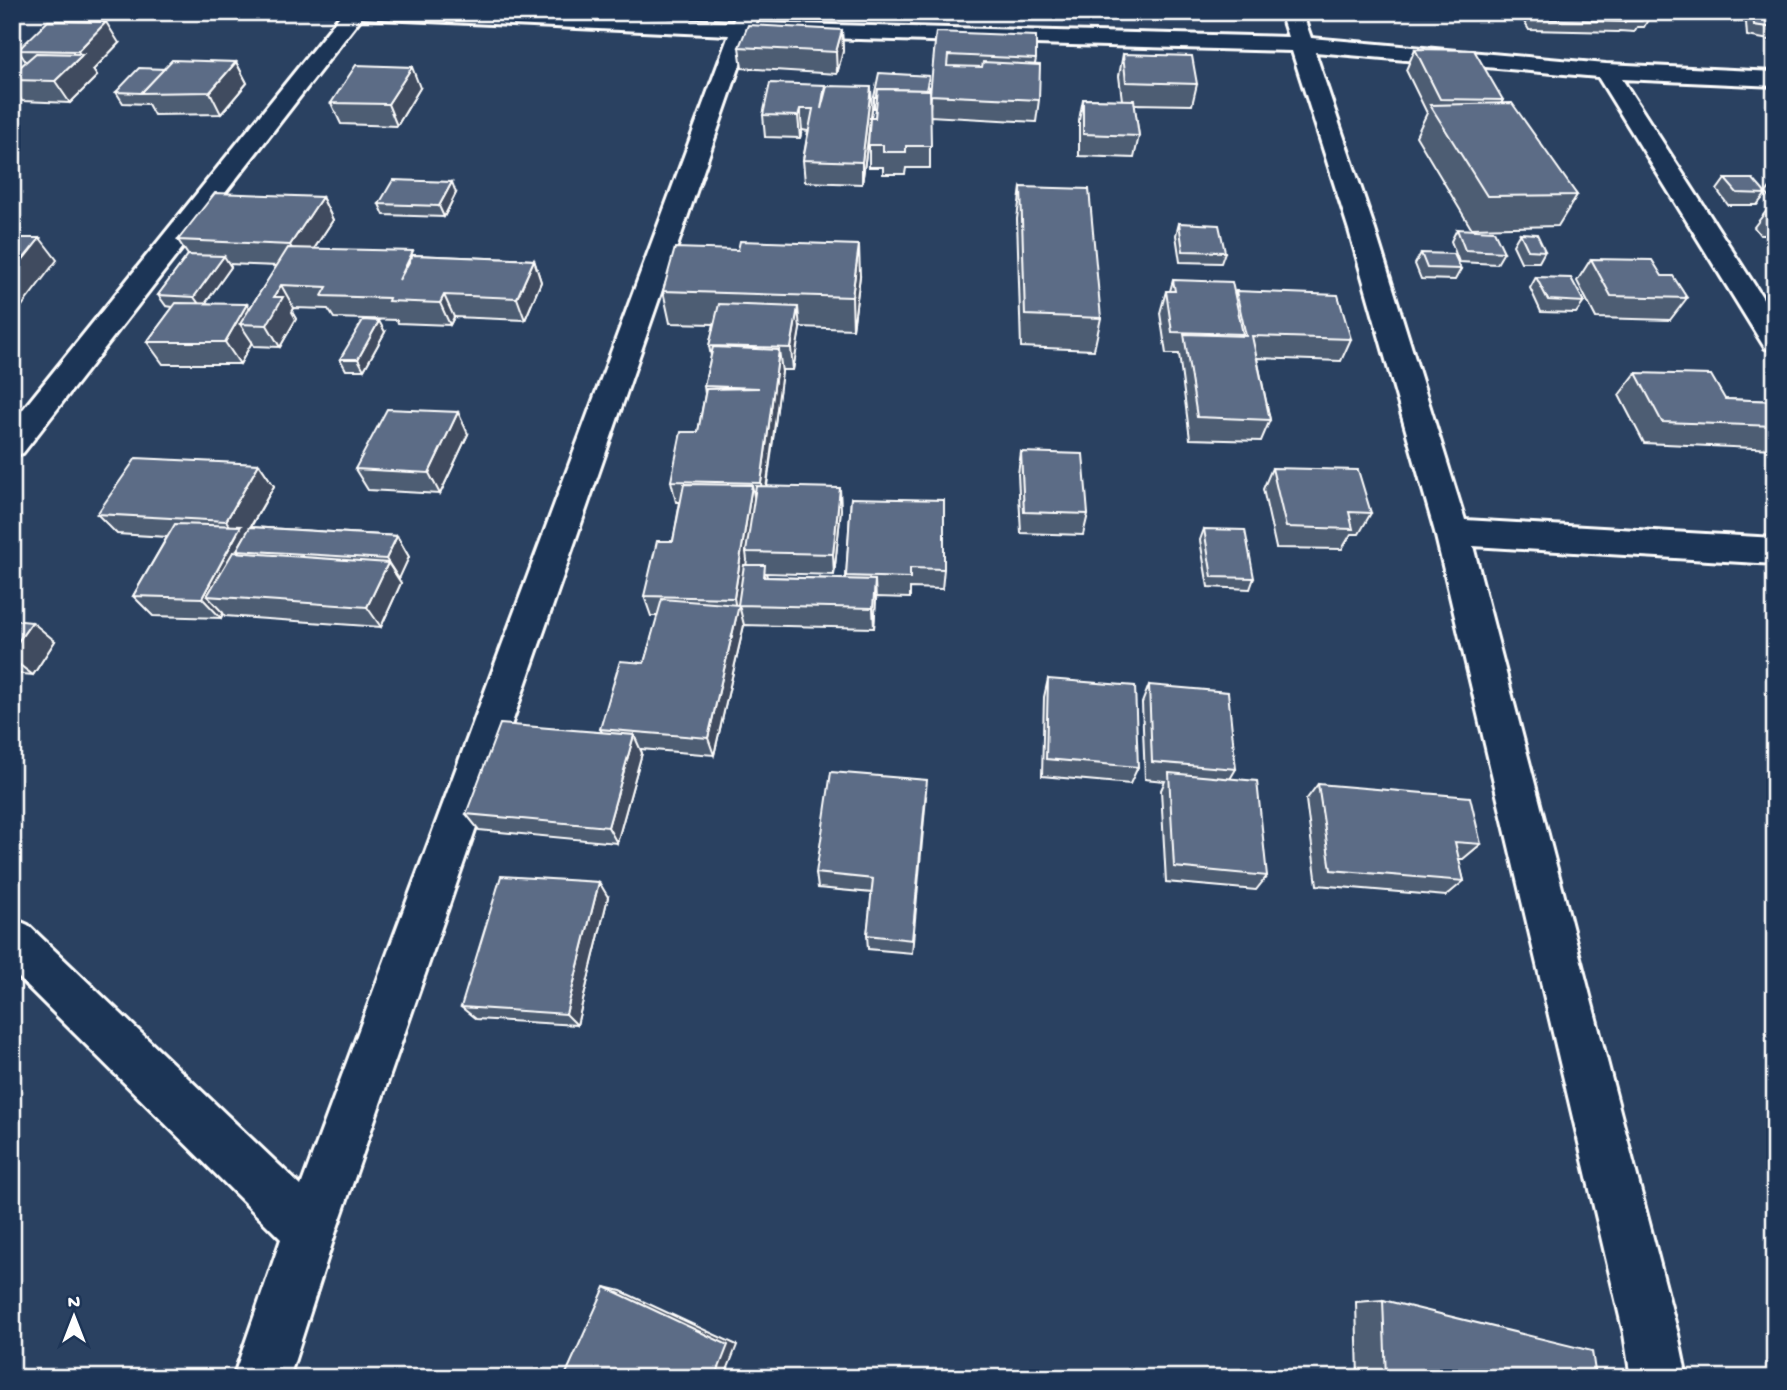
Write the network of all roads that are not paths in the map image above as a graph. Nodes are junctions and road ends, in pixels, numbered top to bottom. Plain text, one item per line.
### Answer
1 (354, 12) edge
2 (363, 12) edge
3 (746, 20) edge
4 (1296, 28) edge
5 (1606, 71) junction
6 (1775, 79) edge
7 (1775, 341) edge
8 (12, 445) edge
9 (1451, 532) junction
10 (1775, 551) edge
11 (12, 940) edge
12 (310, 1231) junction
13 (261, 1378) edge
14 (1659, 1378) edge

1 - 8 street
2 - 3 street
3 - 4 street
3 - 12 street
4 - 5 street
4 - 9 street
5 - 6 street
5 - 7 street
9 - 10 street
9 - 14 street
11 - 12 street
12 - 13 street

